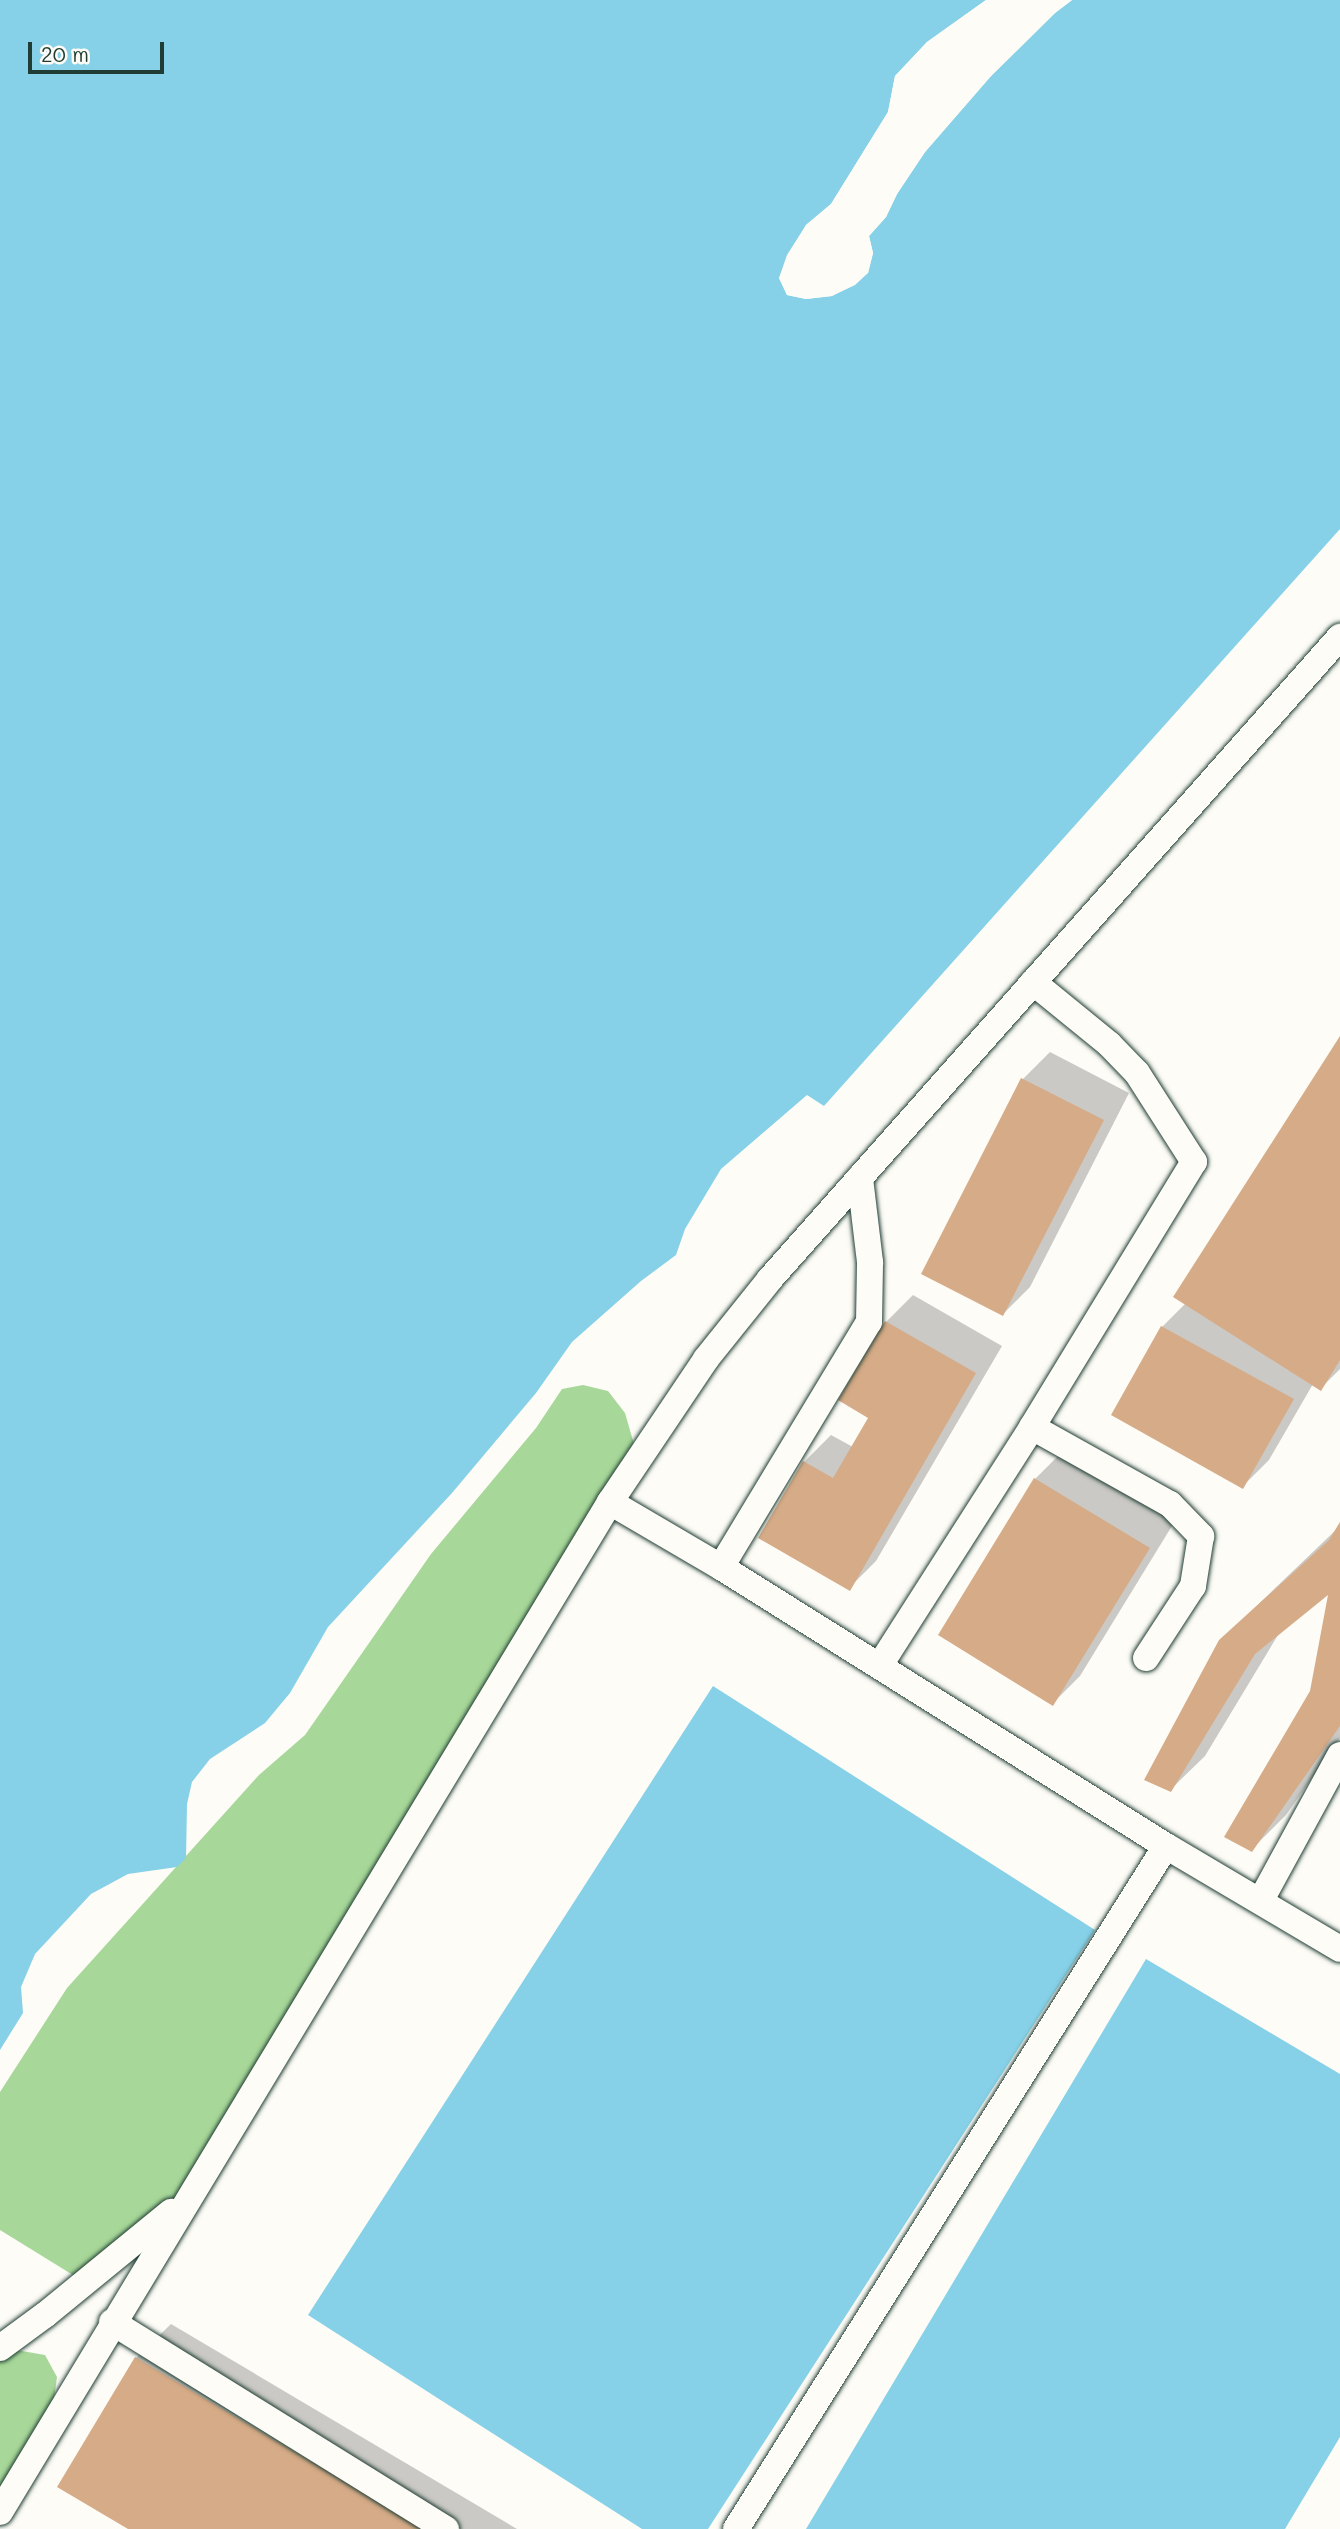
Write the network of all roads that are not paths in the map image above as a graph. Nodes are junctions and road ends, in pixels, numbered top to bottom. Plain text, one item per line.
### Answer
1 (1340, 637) edge
2 (1033, 982) junction
3 (860, 1178) junction
4 (1032, 1427) junction
5 (610, 1502) junction
6 (721, 1567) junction
7 (1146, 1658) dead end
8 (880, 1665) junction
9 (1340, 1755) edge
10 (1166, 1846) junction
11 (1261, 1900) junction
12 (1340, 1949) edge
13 (188, 2197) junction
14 (113, 2322) junction
15 (0, 2348) edge
16 (0, 2512) edge
17 (446, 2529) edge
18 (736, 2529) edge

1 - 2 lane
2 - 3 lane
2 - 4 lane
3 - 5 lane
3 - 6 lane
4 - 7 lane
4 - 8 lane
5 - 6 lane
5 - 13 lane
6 - 8 lane
8 - 10 lane
9 - 11 lane
10 - 11 lane
10 - 18 lane
11 - 12 lane
13 - 14 lane
13 - 15 lane
14 - 16 lane
14 - 17 lane

